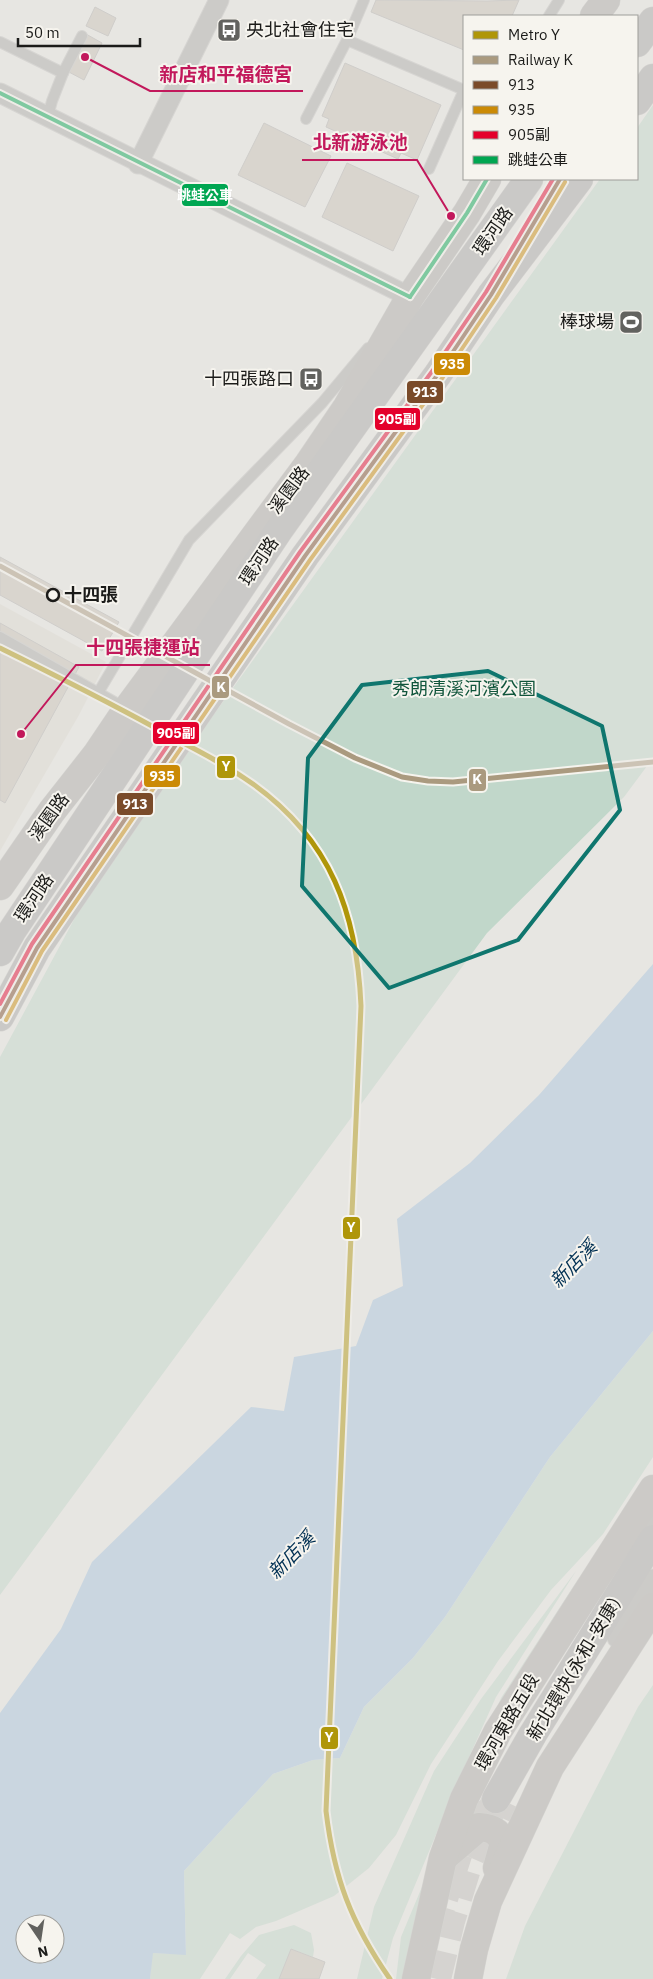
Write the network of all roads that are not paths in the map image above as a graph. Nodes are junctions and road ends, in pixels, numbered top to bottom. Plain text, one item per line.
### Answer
1 (219, 0) edge
2 (364, 0) edge
3 (559, 0) edge
4 (606, 0) edge
5 (648, 0) edge
6 (550, 15) edge
7 (595, 15) edge
8 (638, 15) edge
9 (653, 21) edge
10 (82, 36) dead end
11 (348, 40) junction
12 (0, 42) edge
13 (638, 42) edge
14 (653, 43) edge
15 (638, 63) edge
16 (63, 74) junction
17 (653, 78) edge
18 (463, 90) edge
19 (463, 92) edge
20 (0, 93) edge
21 (638, 100) edge
22 (48, 116) junction
23 (306, 119) dead end
24 (138, 164) junction
25 (429, 169) dead end
26 (486, 180) edge
27 (530, 180) edge
28 (559, 180) edge
29 (578, 180) edge
30 (490, 295) junction
31 (410, 297) junction
32 (279, 530) junction
33 (0, 637) edge
34 (98, 692) junction
35 (126, 709) junction
36 (96, 755) junction
37 (0, 886) edge
38 (0, 952) edge
39 (0, 1017) edge
40 (653, 1489) edge
41 (653, 1520) edge
42 (653, 1539) edge
43 (653, 1558) edge
44 (653, 1579) edge
45 (653, 1607) edge
46 (501, 1801) junction
47 (443, 1858) junction
48 (488, 1901) junction
49 (416, 1979) edge
50 (468, 1979) edge

1 - 24 street
2 - 11 lane
3 - 6 lane
4 - 7 main road
5 - 8 highway
9 - 13 highway
10 - 16 lane
11 - 18 lane
11 - 23 lane
12 - 16 lane
14 - 15 highway
16 - 22 lane
17 - 21 highway
19 - 25 lane
20 - 22 street
22 - 24 street
24 - 31 street
26 - 31 main road, 溪園路
27 - 32 highway, 環河路
28 - 30 highway
29 - 30 highway, 環河路
30 - 39 highway, 環河路
31 - 34 lane
31 - 35 main road, 溪園路
32 - 36 lane
32 - 38 highway, 環河路
33 - 34 lane
34 - 35 lane
35 - 36 main road, 溪園路
36 - 37 main road, 溪園路
40 - 47 main road, 環河東路五段
41 - 46 street
42 - 46 highway, 新北環快(永和-安康)
43 - 46 highway, 新北環快(永和-安康)
44 - 46 street
45 - 48 main road
47 - 48 main road
47 - 49 main road, 環河東路五段
48 - 50 main road

